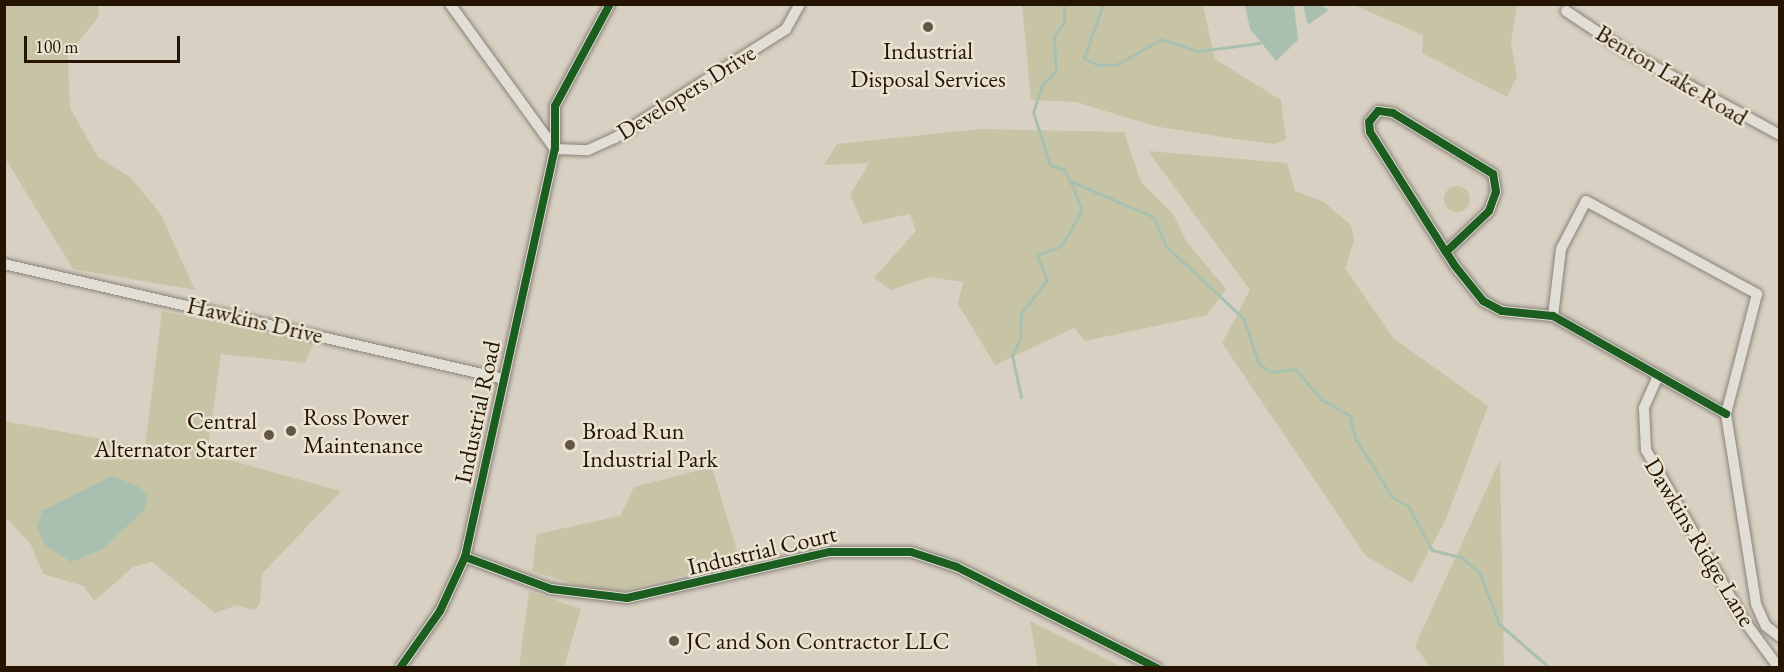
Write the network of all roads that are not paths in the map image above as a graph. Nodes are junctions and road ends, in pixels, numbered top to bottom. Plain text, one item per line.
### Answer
1 (450, 4) edge
2 (610, 4) edge
3 (800, 4) edge
4 (1566, 10) dead end
5 (1779, 135) edge
6 (555, 149) junction
7 (1446, 252) junction
8 (4, 264) edge
9 (1553, 316) junction
10 (1658, 375) junction
11 (504, 379) junction
12 (1726, 414) junction
13 (465, 557) junction
14 (1779, 637) edge
15 (400, 668) edge
16 (1157, 668) edge
17 (1779, 668) edge

1 - 6 street
2 - 6 street, Industrial Road
3 - 6 street, Developers Drive
4 - 5 street, Benton Lake Road
6 - 11 street, Industrial Road
7 - 7 street
7 - 9 street
8 - 11 street, Hawkins Drive
9 - 10 street
9 - 12 street
10 - 12 street
10 - 17 street, Dawkins Ridge Lane
11 - 13 street, Industrial Road
12 - 14 street
13 - 15 street, Industrial Road
13 - 16 street, Industrial Court

